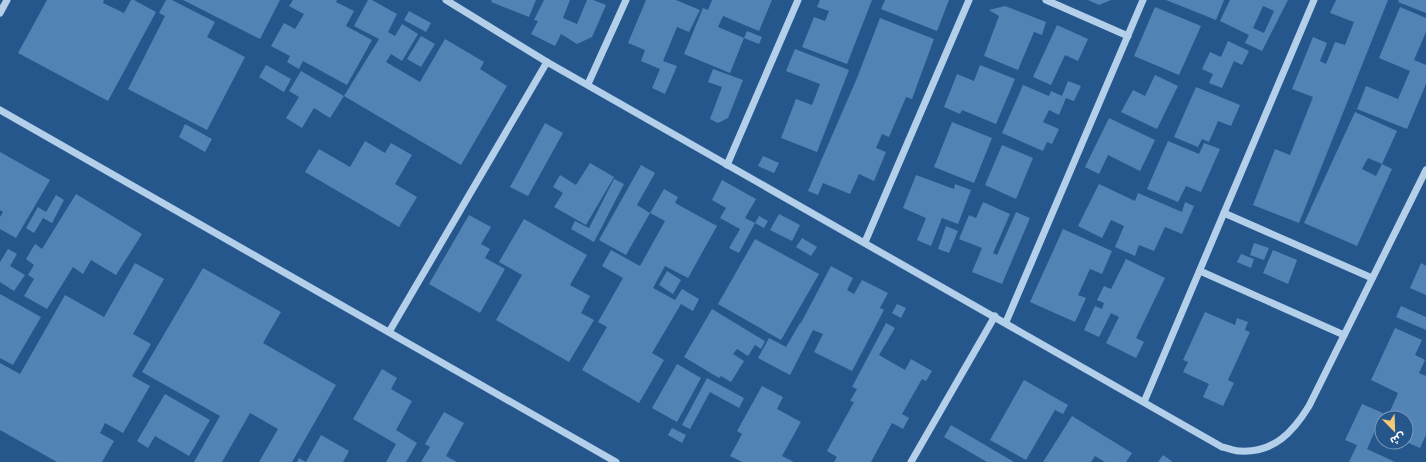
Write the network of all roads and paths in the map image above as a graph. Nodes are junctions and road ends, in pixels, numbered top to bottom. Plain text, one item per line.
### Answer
1 (7, 0) edge
2 (447, 0) edge
3 (626, 0) edge
4 (798, 0) edge
5 (969, 0) edge
6 (1046, 0) edge
7 (1143, 0) edge
8 (1314, 0) edge
9 (0, 13) edge
10 (1128, 36) junction
11 (547, 62) junction
12 (588, 84) junction
13 (0, 110) edge
14 (727, 165) junction
15 (1426, 170) edge
16 (1224, 213) junction
17 (865, 242) junction
18 (1200, 271) junction
19 (1372, 278) junction
20 (995, 316) junction
21 (1006, 322) junction
22 (389, 332) junction
23 (1344, 335) junction
24 (1144, 402) junction
25 (616, 462) edge
26 (911, 462) edge

1 - 9 street
2 - 11 street
3 - 12 street
4 - 14 street
5 - 17 street
6 - 10 street
7 - 10 street
8 - 16 street
10 - 21 street
11 - 12 street
11 - 22 street
12 - 14 street
13 - 22 street
14 - 17 street
15 - 19 street
16 - 18 street
16 - 19 street
17 - 20 street
18 - 23 street
18 - 24 street
19 - 23 street
20 - 21 street
20 - 26 street
21 - 24 street
22 - 25 street
23 - 24 street

